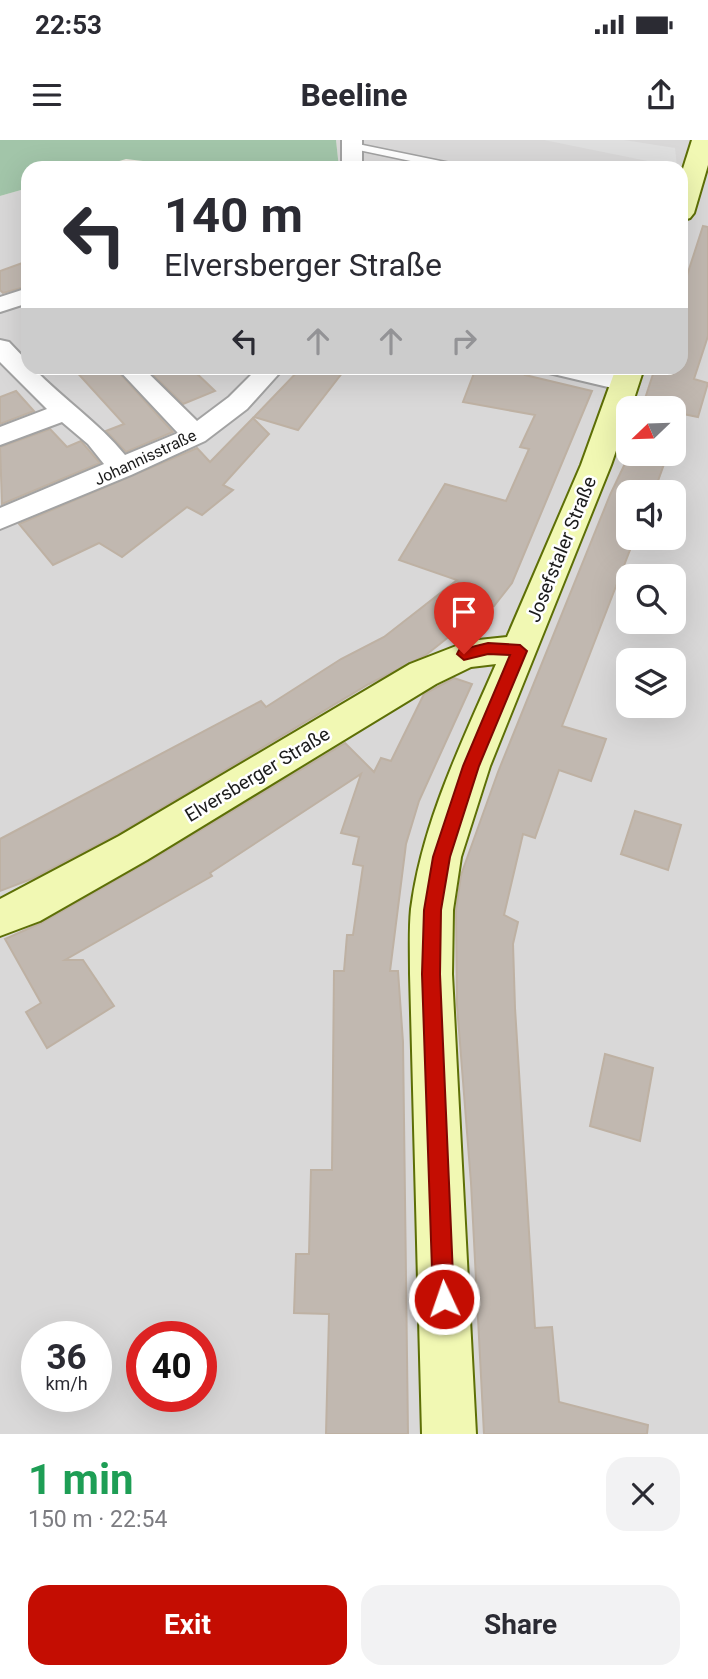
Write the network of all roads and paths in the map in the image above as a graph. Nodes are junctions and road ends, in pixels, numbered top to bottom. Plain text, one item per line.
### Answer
1 (352, 143) edge
2 (695, 146) edge
3 (352, 161) edge
4 (430, 161) edge
5 (688, 180) edge
6 (21, 298) edge
7 (0, 305) edge
8 (0, 347) edge
9 (21, 369) edge
10 (26, 375) edge
11 (137, 375) edge
12 (265, 375) edge
13 (627, 375) edge
14 (66, 411) junction
15 (197, 435) junction
16 (0, 438) edge
17 (122, 469) junction
18 (0, 520) edge
19 (520, 651) junction
20 (0, 918) edge
21 (449, 1434) edge

1 - 3 street
1 - 4 lane
2 - 5 main road
6 - 7 street
8 - 9 street
10 - 14 street
11 - 15 street
12 - 15 street, Johannisstraße
13 - 19 main road, Josefstaler Straße
14 - 16 street
14 - 17 street
15 - 17 street, Johannisstraße
17 - 18 street, Johannisstraße
19 - 20 main road, Elversberger Straße
19 - 21 main road, Josefstaler Straße

